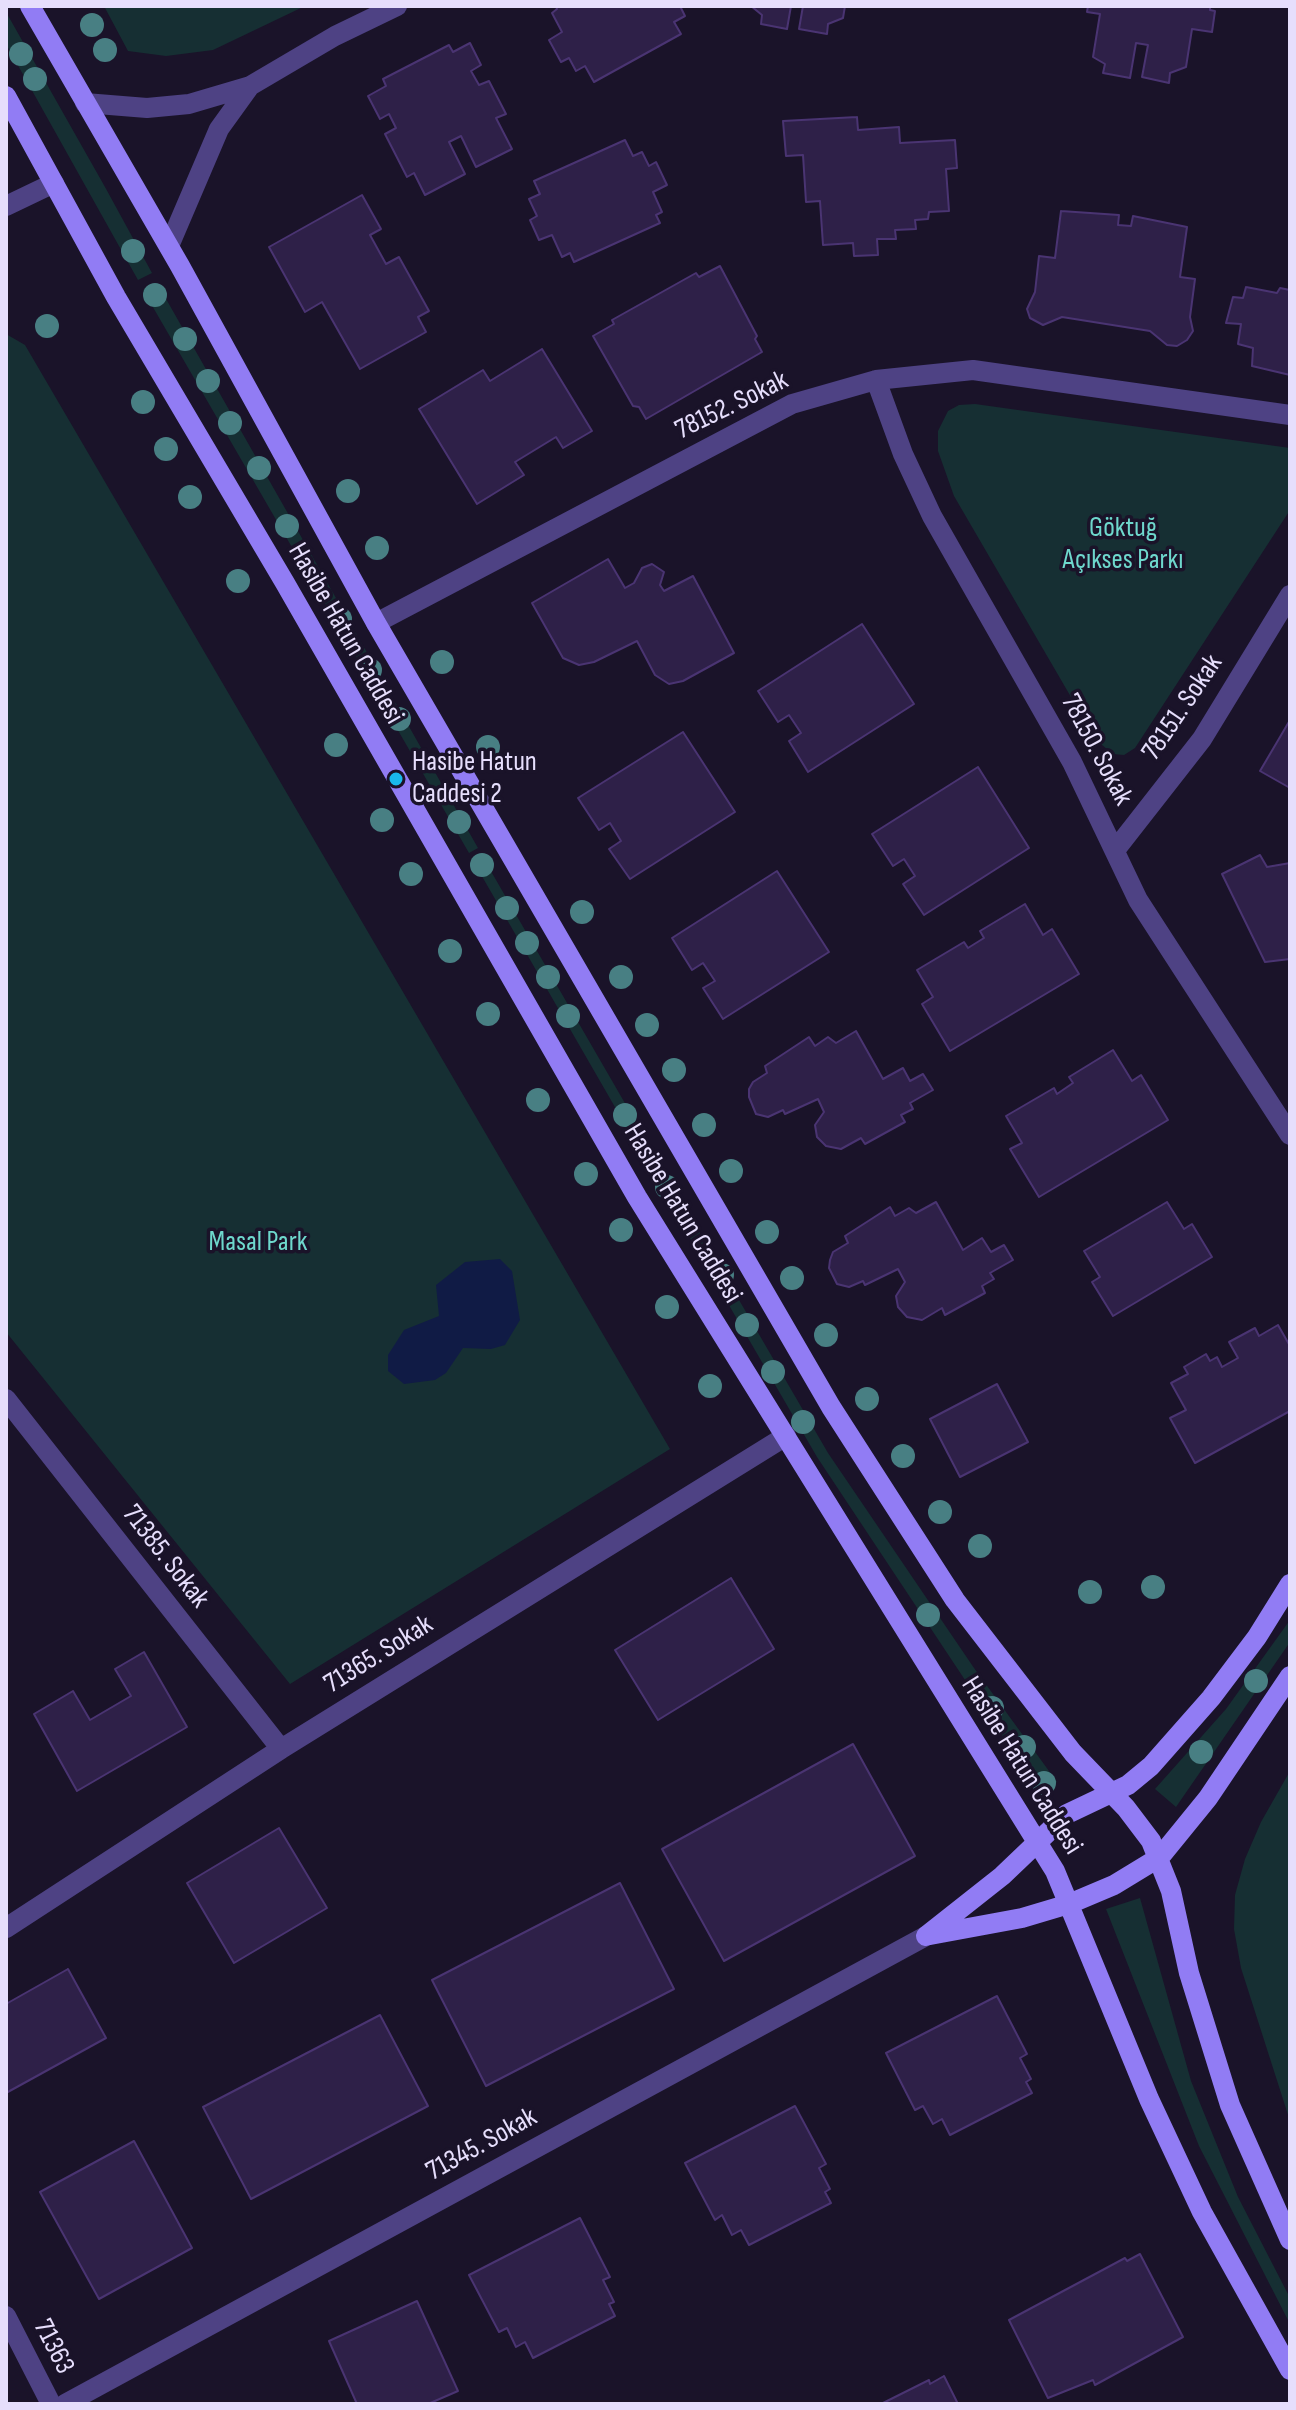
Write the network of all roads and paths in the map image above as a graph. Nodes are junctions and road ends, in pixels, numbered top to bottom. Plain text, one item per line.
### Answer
1 (30, 6) edge
2 (397, 6) edge
3 (250, 86) junction
4 (6, 96) edge
5 (85, 103) junction
6 (54, 183) junction
7 (6, 206) edge
8 (169, 246) junction
9 (876, 380) junction
10 (1290, 415) edge
11 (1290, 595) edge
12 (376, 623) junction
13 (1116, 849) junction
14 (1290, 1135) edge
15 (6, 1399) edge
16 (786, 1436) junction
17 (1290, 1584) edge
18 (1290, 1676) edge
19 (281, 1749) junction
20 (1111, 1793) junction
21 (1035, 1843) junction
22 (1160, 1857) junction
23 (1069, 1904) junction
24 (6, 1928) edge
25 (926, 1936) junction
26 (1290, 2240) edge
27 (6, 2316) edge
28 (1290, 2370) edge
29 (51, 2404) edge
30 (65, 2404) edge

1 - 5 main road, Hasibe Hatun Caddesi
2 - 3 street
3 - 5 street
3 - 8 street
4 - 6 main road, Hasibe Hatun Caddesi
5 - 8 main road, Hasibe Hatun Caddesi
6 - 7 street
6 - 16 main road, Hasibe Hatun Caddesi
8 - 12 main road, Hasibe Hatun Caddesi
9 - 10 street, 78152. Sokak
9 - 12 street, 78152. Sokak
9 - 13 street, 78150. Sokak
11 - 13 street, 78151. Sokak
12 - 20 main road, Hasibe Hatun Caddesi
13 - 14 street, 78150. Sokak
15 - 19 street, 71385. Sokak
16 - 19 street, 71365. Sokak
16 - 21 main road, Hasibe Hatun Caddesi
17 - 20 main road
18 - 22 main road
19 - 24 street, 71365. Sokak
20 - 21 main road
20 - 22 main road, Hasibe Hatun Caddesi
21 - 23 main road, Hasibe Hatun Caddesi
21 - 25 main road
22 - 23 main road
22 - 26 main road, Hasibe Hatun Caddesi
23 - 25 main road
23 - 28 main road, Hasibe Hatun Caddesi
25 - 30 street, 71345. Sokak
27 - 29 street, 71363

